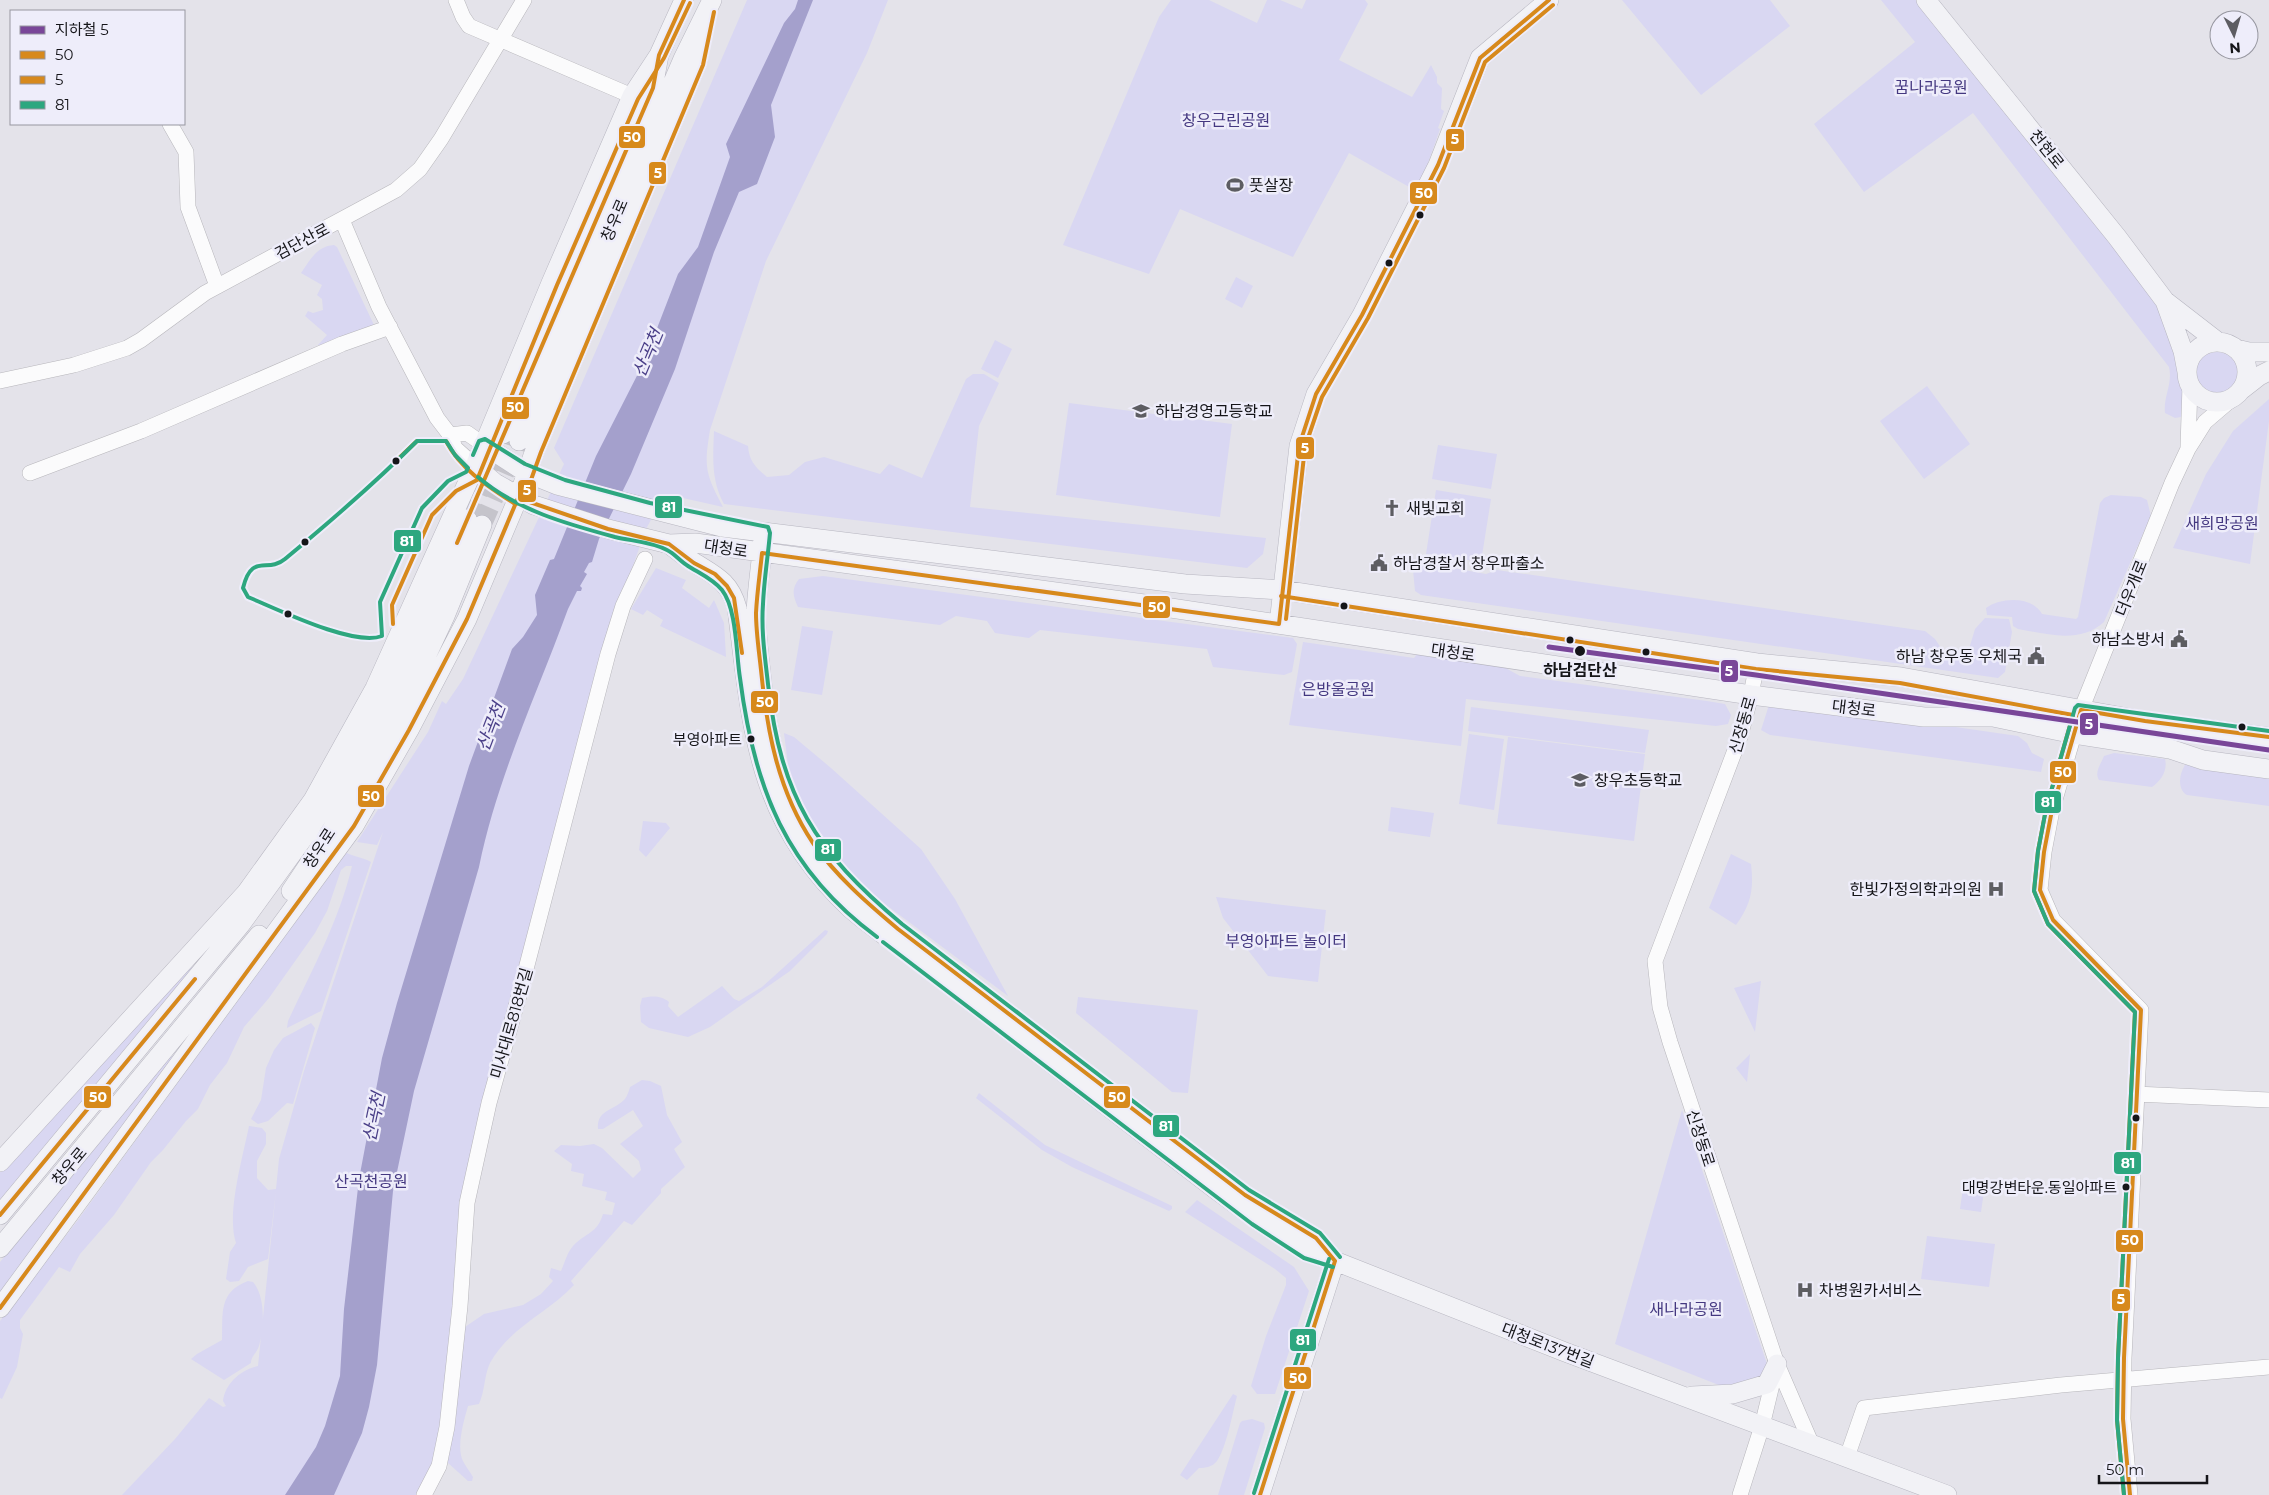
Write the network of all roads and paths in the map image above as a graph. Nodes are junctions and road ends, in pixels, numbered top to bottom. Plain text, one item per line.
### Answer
1 (456, 0) edge
2 (524, 0) edge
3 (684, 0) edge
4 (712, 0) edge
5 (1549, 0) edge
6 (1926, 0) edge
7 (705, 18) junction
8 (501, 39) junction
9 (659, 55) junction
10 (632, 96) junction
11 (171, 125) edge
12 (342, 220) junction
13 (217, 286) junction
14 (2165, 301) junction
15 (390, 327) junction
16 (2218, 342) junction
17 (2236, 349) junction
18 (2269, 352) edge
19 (2269, 371) edge
20 (2188, 379) junction
21 (0, 381) edge
22 (2237, 394) junction
23 (450, 436) junction
24 (484, 445) junction
25 (2188, 449) junction
26 (475, 466) junction
27 (30, 473) dead end
28 (527, 473) junction
29 (518, 498) junction
30 (764, 532) junction
31 (669, 544) junction
32 (762, 553) junction
33 (645, 559) dead end
34 (1282, 590) junction
35 (1279, 624) junction
36 (1757, 663) junction
37 (1751, 695) junction
38 (2081, 710) junction
39 (2074, 734) junction
40 (2269, 737) edge
41 (2269, 769) edge
42 (2135, 1094) junction
43 (2269, 1100) edge
44 (0, 1162) edge
45 (0, 1214) edge
46 (0, 1248) edge
47 (1335, 1261) junction
48 (0, 1308) edge
49 (1776, 1364) junction
50 (2269, 1367) edge
51 (2123, 1380) junction
52 (1682, 1396) junction
53 (1762, 1426) junction
54 (1812, 1444) junction
55 (1847, 1458) junction
56 (424, 1495) edge
57 (1260, 1495) edge
58 (1740, 1495) edge
59 (1947, 1495) edge
60 (2130, 1495) edge

1 - 8 street
2 - 8 street, 검단산로
3 - 9 main road, 창우로
4 - 7 main road, 창우로
5 - 34 main road
6 - 14 main road, 천현로
7 - 9 main road, 창우로
7 - 28 main road
8 - 10 street
8 - 12 street, 검단산로
9 - 10 main road
10 - 24 main road
11 - 13 street
12 - 13 street, 검단산로
12 - 15 street
13 - 21 street, 검단산로
14 - 16 main road, 천현로
14 - 20 main road, 천현로
15 - 23 street
15 - 27 street
16 - 17 main road
16 - 20 main road
17 - 18 main road
17 - 22 main road
19 - 22 main road
20 - 22 main road
20 - 25 street, 더우개로
22 - 25 street, 더우개로
23 - 24 street
23 - 26 street
24 - 26 main road
24 - 28 main road, 대청로
25 - 38 street, 더우개로
26 - 29 main road, 대청로
26 - 44 main road
28 - 29 main road
28 - 30 main road, 대청로
29 - 31 main road, 대청로
29 - 48 main road
30 - 32 main road, 대청로137번길
30 - 34 main road, 대청로
31 - 32 main road, 대청로
31 - 47 main road, 대청로137번길
32 - 35 main road, 대청로
32 - 47 main road, 대청로137번길
33 - 56 street, 미사대로818번길
34 - 35 main road
34 - 36 main road, 대청로
35 - 37 main road, 대청로
36 - 37 street, 신장동로
36 - 38 main road, 대청로
37 - 39 main road, 대청로
37 - 49 street, 신장동로
38 - 39 street, 더우개로
38 - 40 main road, 대청로
39 - 41 main road, 대청로
39 - 42 street, 더우개로
42 - 43 street
42 - 51 street, 더우개로
45 - 46 main road, 창우로
47 - 52 main road, 대청로137번길
47 - 57 main road
49 - 52 main road
49 - 53 street
49 - 54 street, 신장동로
50 - 51 street
51 - 55 street
51 - 60 street, 더우개로
52 - 53 main road, 대청로137번길
53 - 54 main road
53 - 58 street
54 - 55 main road
55 - 59 main road

